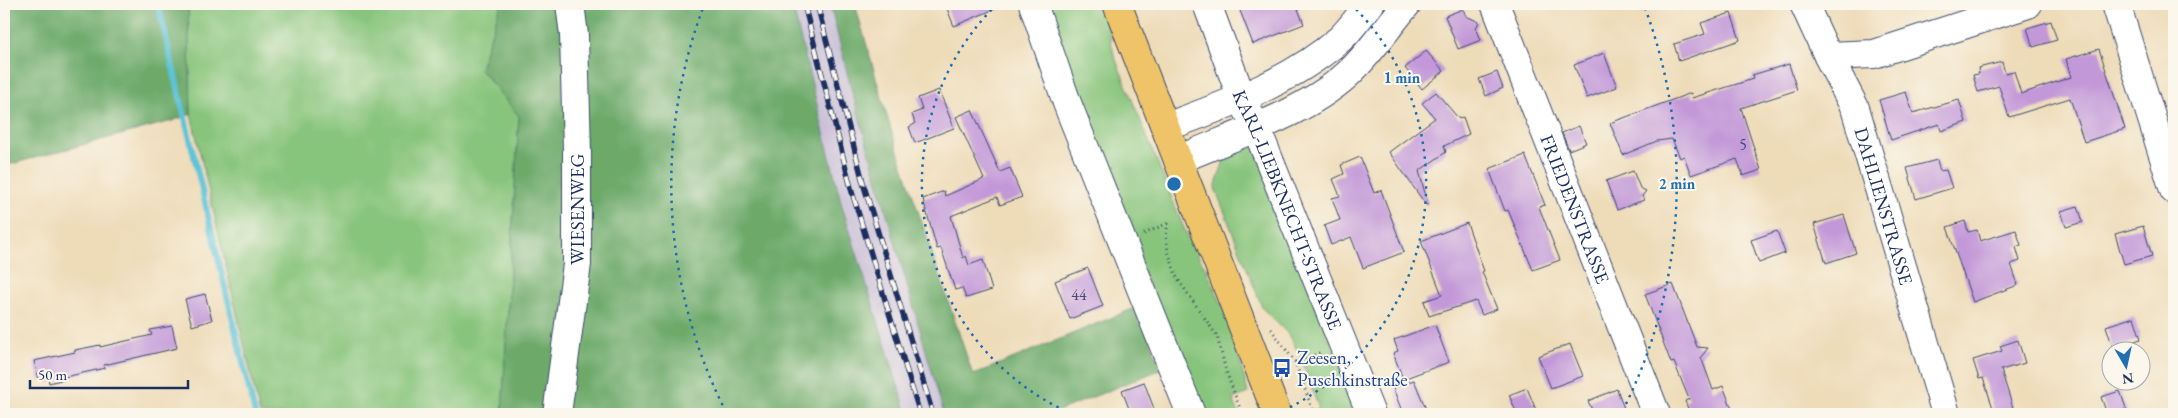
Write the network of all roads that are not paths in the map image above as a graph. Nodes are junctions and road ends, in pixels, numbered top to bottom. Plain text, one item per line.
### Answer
1 (570, 4) edge
2 (1033, 4) edge
3 (1117, 4) edge
4 (1207, 4) edge
5 (1370, 4) edge
6 (1407, 4) edge
7 (1495, 4) edge
8 (1804, 4) edge
9 (2028, 4) edge
10 (2116, 4) edge
11 (1828, 56) junction
12 (1242, 99) junction
13 (1166, 127) junction
14 (1256, 127) junction
15 (1178, 160) junction
16 (2174, 190) edge
17 (558, 414) edge
18 (1191, 414) edge
19 (1277, 414) edge
20 (1371, 414) edge
21 (1656, 414) edge
22 (1946, 414) edge

1 - 17 street, WIESENWEG
2 - 18 street
3 - 13 main road
4 - 12 street, KARL-LIEBKNECHT-STRASSE
5 - 12 street
6 - 14 street
7 - 21 street, FRIEDENSTRASSE
8 - 11 street, DAHLIENSTRASSE
9 - 11 street
10 - 16 street
11 - 22 street, DAHLIENSTRASSE
12 - 13 street
12 - 14 street, KARL-LIEBKNECHT-STRASSE
13 - 15 main road
14 - 15 street
14 - 20 street, KARL-LIEBKNECHT-STRASSE
15 - 19 main road

